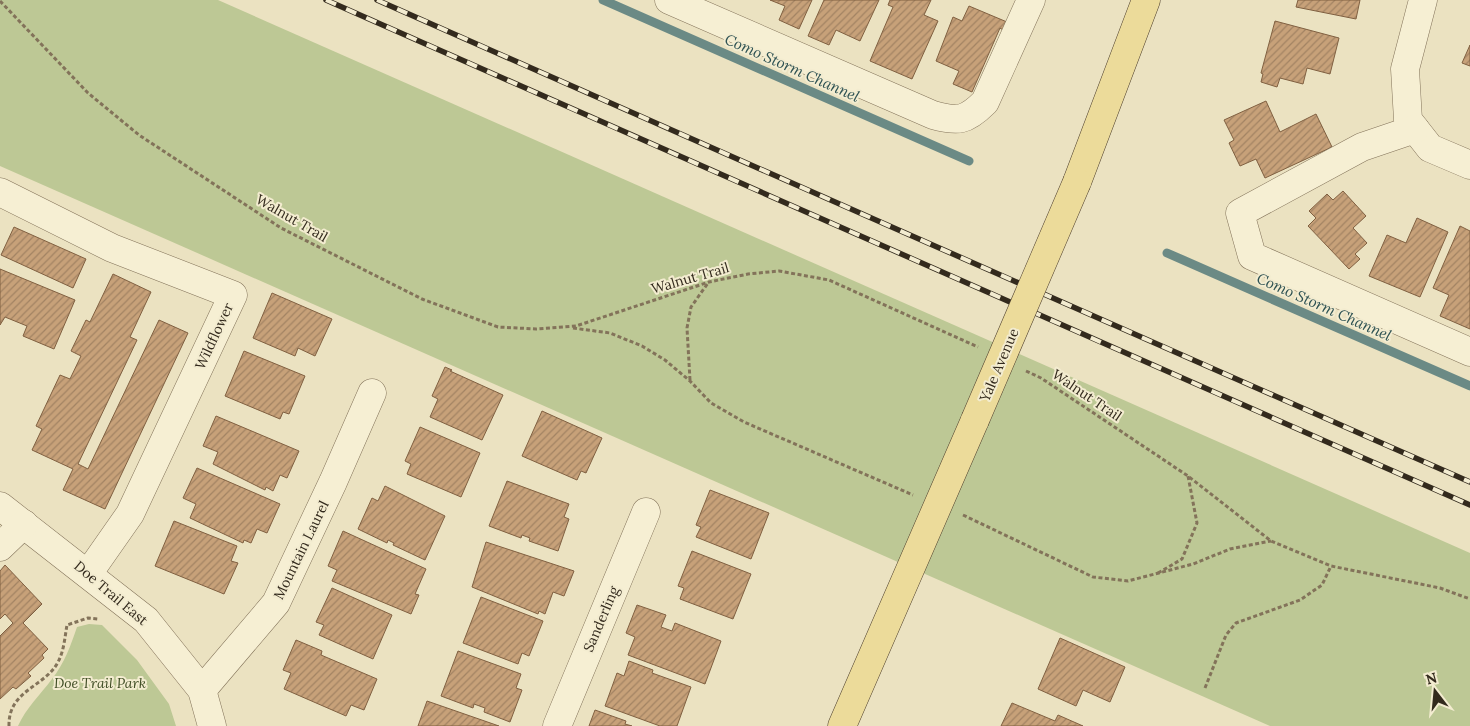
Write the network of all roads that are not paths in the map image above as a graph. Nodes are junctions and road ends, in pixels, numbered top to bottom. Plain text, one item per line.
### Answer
1 (669, 0) edge
2 (1031, 0) edge
3 (1146, 0) edge
4 (1423, 0) edge
5 (1412, 125) junction
6 (1470, 165) edge
7 (0, 192) edge
8 (1470, 352) edge
9 (372, 393) dead end
10 (0, 506) edge
11 (646, 512) dead end
12 (24, 524) junction
13 (0, 547) edge
14 (88, 574) junction
15 (202, 690) junction
16 (212, 726) edge
17 (557, 726) edge
18 (842, 726) edge

1 - 2 street
3 - 18 main road, Yale Avenue, bridge
4 - 5 street
5 - 6 street
5 - 8 street
7 - 14 street, Wildflower
9 - 15 street, Mountain Laurel
10 - 12 street, Doe Trail East
11 - 17 street, Sanderling
12 - 13 street
12 - 14 street, Doe Trail East
14 - 15 street, Doe Trail East
15 - 16 street, Doe Trail East

